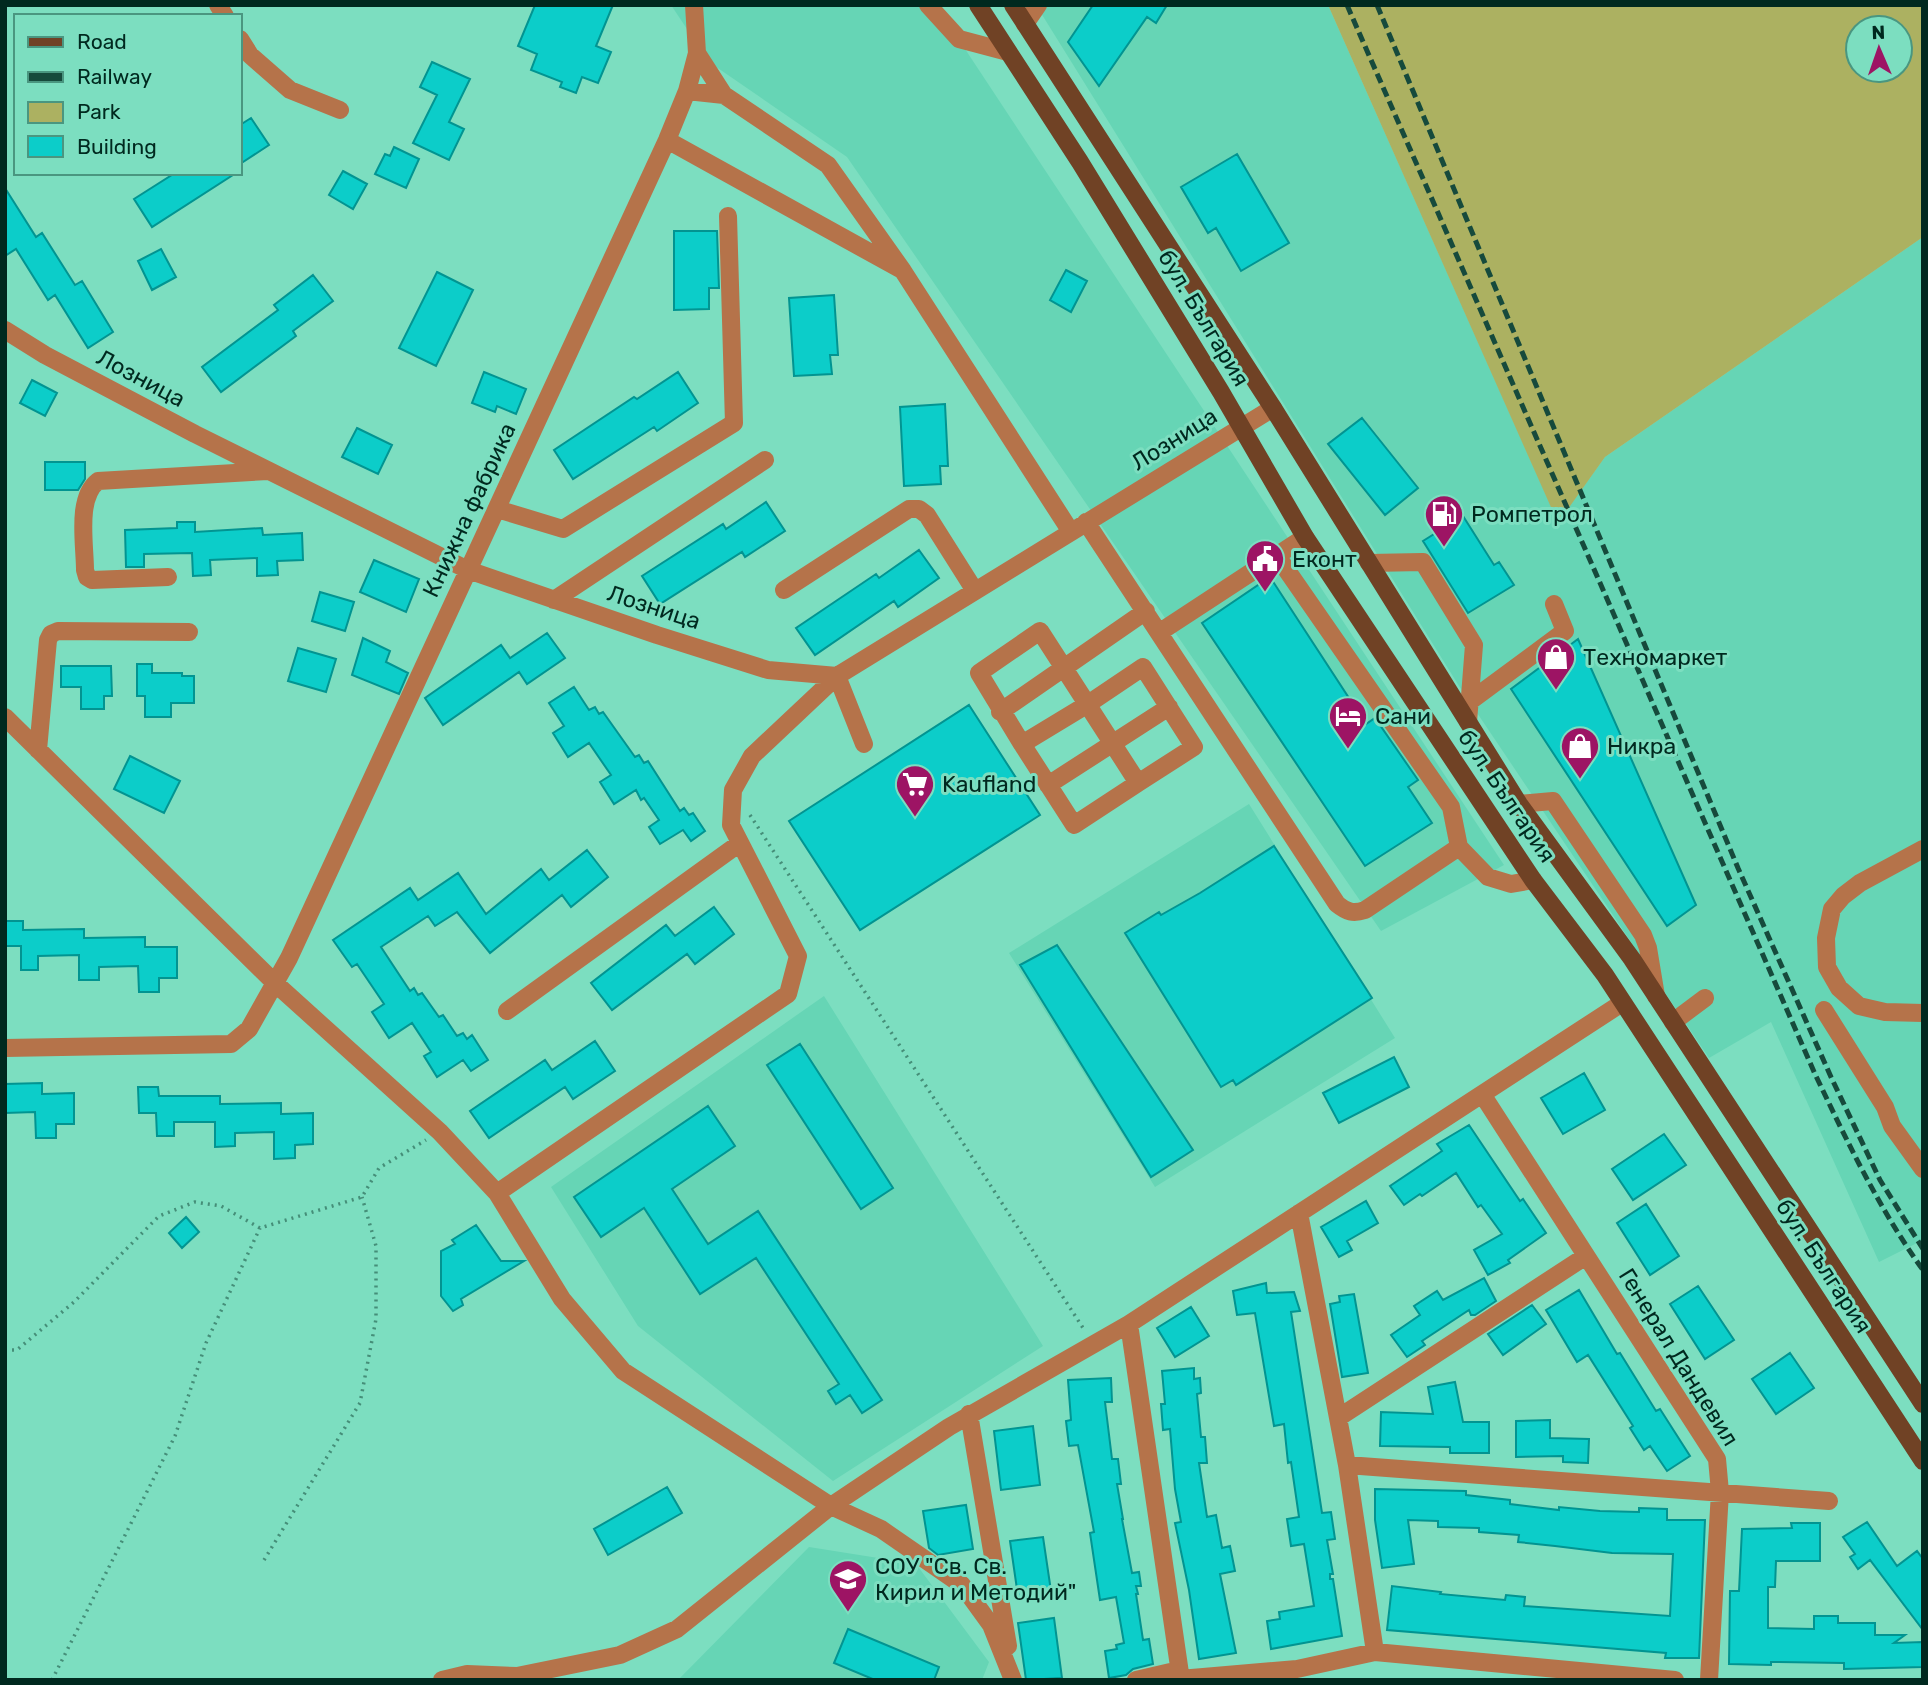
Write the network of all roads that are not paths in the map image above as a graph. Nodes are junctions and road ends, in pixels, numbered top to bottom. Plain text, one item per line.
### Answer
1 (694, 5) edge
2 (928, 5) edge
3 (978, 5) edge
4 (1013, 5) edge
5 (1038, 5) edge
6 (1025, 24) junction
7 (242, 42) edge
8 (1008, 52) junction
9 (697, 53) junction
10 (687, 91) junction
11 (724, 95) junction
12 (340, 110) dead end
13 (667, 140) junction
14 (728, 216) dead end
15 (903, 271) junction
16 (5, 330) edge
17 (1273, 408) junction
18 (1241, 426) junction
19 (765, 460) dead end
20 (271, 471) junction
21 (497, 509) junction
22 (1078, 527) junction
23 (1306, 537) junction
24 (1277, 556) junction
25 (1369, 563) junction
26 (468, 570) junction
27 (168, 577) dead end
28 (783, 590) dead end
29 (975, 591) junction
30 (554, 600) junction
31 (1554, 604) dead end
32 (1146, 611) junction
33 (189, 632) dead end
34 (1160, 632) junction
35 (1064, 667) junction
36 (837, 676) junction
37 (1469, 702) junction
38 (1088, 704) junction
39 (1169, 707) junction
40 (1000, 712) junction
41 (5, 717) edge
42 (1468, 722) junction
43 (1112, 743) junction
44 (864, 744) dead end
45 (1022, 744) junction
46 (38, 750) junction
47 (1138, 783) junction
48 (1048, 785) junction
49 (1519, 804) junction
50 (740, 843) junction
51 (1459, 847) junction
52 (1923, 849) edge
53 (1534, 880) junction
54 (276, 984) junction
55 (1656, 996) junction
56 (1705, 998) dead end
57 (1622, 1003) junction
58 (1824, 1010) dead end
59 (507, 1011) dead end
60 (1923, 1013) edge
61 (1673, 1022) junction
62 (5, 1048) edge
63 (1482, 1094) junction
64 (1923, 1169) edge
65 (497, 1193) junction
66 (1300, 1213) junction
67 (1586, 1256) junction
68 (1129, 1325) junction
69 (1923, 1404) edge
70 (970, 1414) junction
71 (1338, 1418) junction
72 (1923, 1461) edge
73 (1347, 1465) junction
74 (1720, 1492) junction
75 (1829, 1501) dead end
76 (831, 1506) junction
77 (1375, 1652) junction
78 (1298, 1674) edge
79 (1180, 1676) edge
80 (442, 1680) edge
81 (1013, 1680) edge
82 (1136, 1680) edge
83 (1675, 1680) edge
84 (1709, 1680) edge

1 - 9 street
2 - 8 street
3 - 8 main road, бул. България
4 - 6 main road, бул. България
5 - 6 street
6 - 17 main road, бул. България
7 - 12 street
8 - 18 main road, бул. България
9 - 10 street, Книжна фабрика
9 - 11 street
10 - 11 street
10 - 13 street, Книжна фабрика
11 - 15 street
13 - 15 street
13 - 21 street, Книжна фабрика
14 - 21 street
15 - 22 street
16 - 20 street, Лозница
17 - 18 street, Лозница
17 - 25 main road, бул. България
18 - 22 street, Лозница
18 - 23 main road, бул. България
19 - 30 street
20 - 26 street, Лозница
20 - 27 street
21 - 26 street, Книжна фабрика
22 - 29 street, Лозница
22 - 32 street
23 - 24 street
23 - 53 main road, бул. България
24 - 34 street
24 - 51 street
25 - 37 street
25 - 42 main road, бул. България
26 - 30 street, Лозница
26 - 54 street, Книжна фабрика
28 - 29 street
29 - 36 street, Лозница
30 - 36 street, Лозница
31 - 37 street
32 - 34 street
32 - 35 street
33 - 46 street
34 - 51 street
35 - 38 street
35 - 40 street
35 - 40 street
36 - 44 street
36 - 50 street
37 - 42 street
38 - 39 street
38 - 43 street
38 - 45 street
39 - 43 street
39 - 47 street
40 - 45 street
41 - 46 street
42 - 49 main road, бул. България
43 - 47 street
43 - 48 street
45 - 48 street
46 - 54 street
47 - 48 street
49 - 55 main road, бул. България
49 - 55 street
50 - 59 street
50 - 65 street
51 - 53 street
52 - 60 street
53 - 57 main road, бул. България
54 - 62 street, Книжна фабрика
54 - 65 street
55 - 61 main road, бул. България
56 - 61 street
57 - 63 street
57 - 72 main road, бул. България
58 - 64 street
61 - 69 main road, бул. България
63 - 66 street
63 - 67 street, Генерал Дандевил
65 - 76 street
66 - 68 street
66 - 71 street
67 - 71 street
67 - 74 street, Генерал Дандевил
68 - 70 street
68 - 79 street
70 - 76 street
70 - 81 street
71 - 73 street
73 - 74 street
73 - 77 street
74 - 75 street
74 - 84 street, Генерал Дандевил
76 - 80 street
76 - 81 street
77 - 78 street
77 - 83 street
78 - 79 street
79 - 82 street

